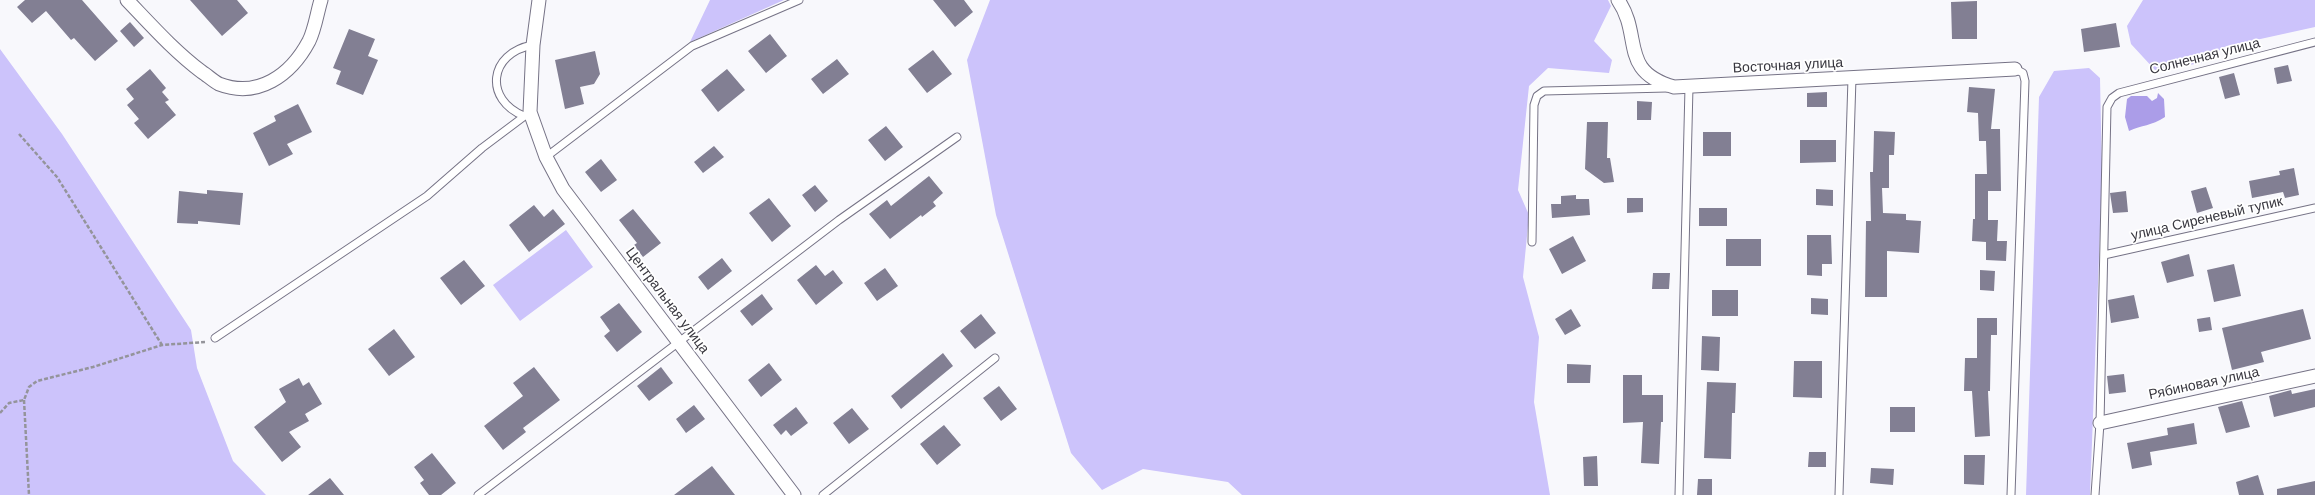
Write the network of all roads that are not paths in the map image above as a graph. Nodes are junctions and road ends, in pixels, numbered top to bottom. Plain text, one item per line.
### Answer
1 (127, 0) edge
2 (321, 0) edge
3 (539, 0) edge
4 (799, 0) edge
5 (1618, 0) edge
6 (2315, 42) edge
7 (533, 45) junction
8 (2015, 69) joint
9 (1852, 78) junction
10 (1674, 87) junction
11 (1689, 87) junction
12 (529, 115) junction
13 (957, 136) dead end
14 (546, 157) junction
15 (2315, 208) edge
16 (1532, 242) dead end
17 (2104, 255) junction
18 (215, 338) road end
19 (678, 341) junction
20 (995, 358) dead end
21 (2315, 376) edge
22 (2100, 423) junction
23 (478, 495) edge
24 (794, 495) edge
25 (823, 495) edge
26 (1679, 495) edge
27 (1839, 495) edge
28 (2011, 495) edge
29 (2095, 495) edge

1 - 2 street
3 - 7 street
4 - 14 lane
5 - 10 street, Восточная улица
6 - 17 lane, Солнечная улица
7 - 12 street
7 - 12 lane
8 - 9 street, Восточная улица
8 - 28 lane
9 - 11 street, Восточная улица
9 - 27 lane
10 - 11 street, Восточная улица
10 - 16 lane
11 - 26 lane
12 - 14 street, Центральная улица
12 - 18 lane
13 - 19 lane
14 - 19 street, Центральная улица
15 - 17 lane, улица Сиреневый тупик
17 - 22 lane
19 - 23 lane
19 - 24 street, Центральная улица
20 - 25 lane
21 - 22 street, Рябиновая улица
22 - 29 lane

